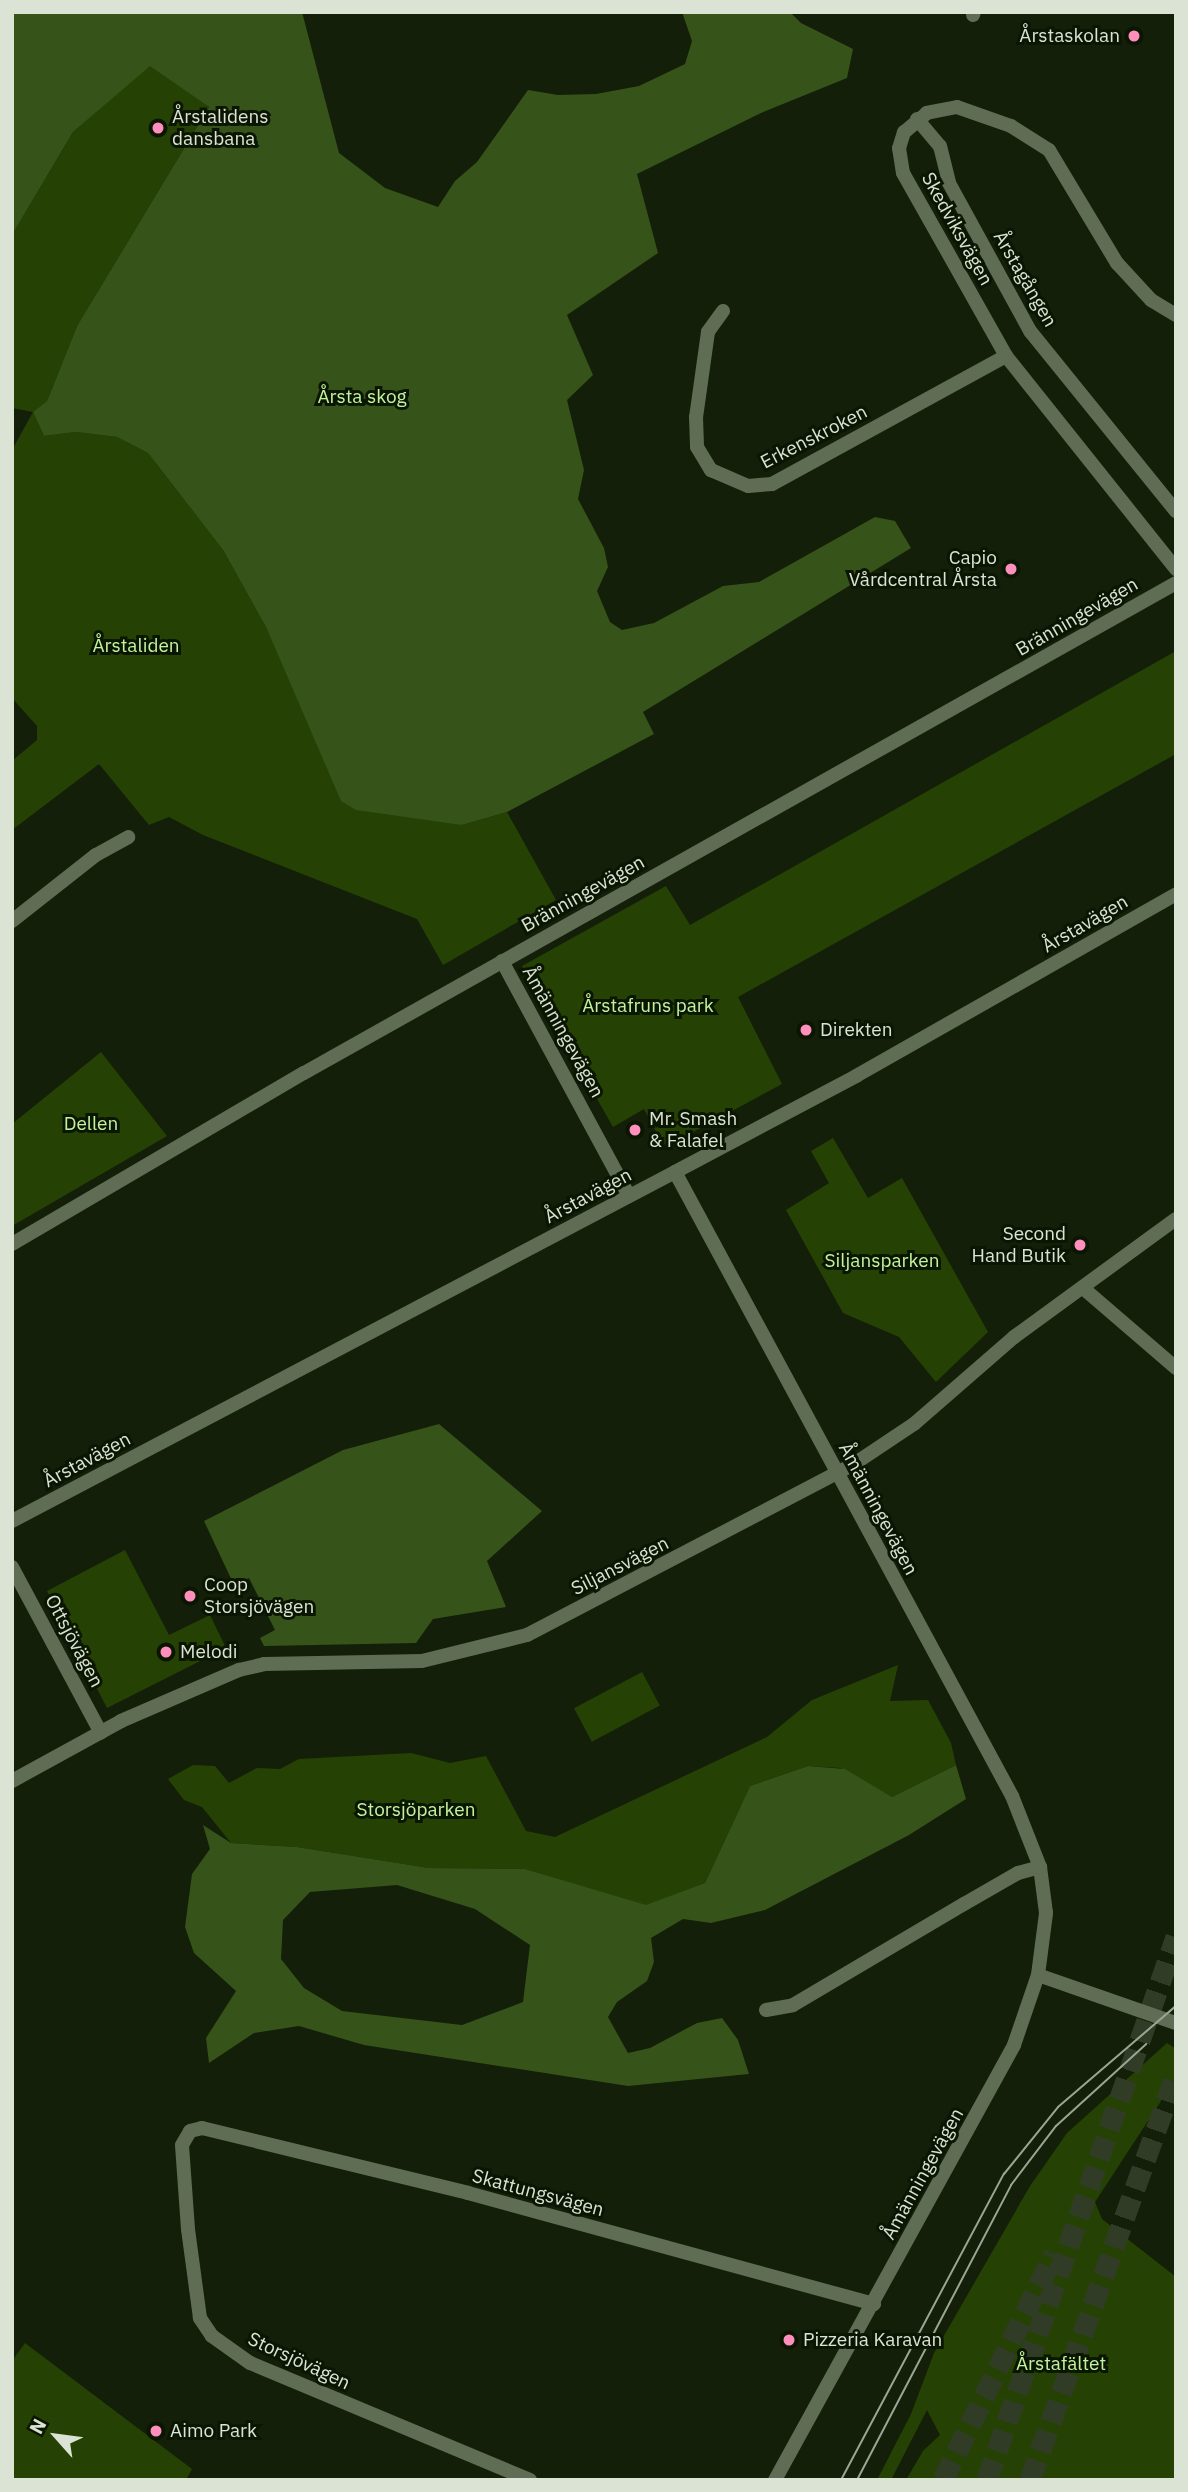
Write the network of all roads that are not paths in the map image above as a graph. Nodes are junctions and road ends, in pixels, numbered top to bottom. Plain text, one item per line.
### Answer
1 (917, 119) junction
2 (723, 311) dead end
3 (1176, 315) edge
4 (1006, 356) junction
5 (1176, 511) edge
6 (1176, 569) edge
7 (1176, 583) edge
8 (128, 837) dead end
9 (1176, 894) edge
10 (12, 921) edge
11 (502, 961) junction
12 (675, 1172) junction
13 (629, 1196) junction
14 (1176, 1219) edge
15 (12, 1244) edge
16 (1083, 1288) junction
17 (1176, 1368) edge
18 (837, 1473) junction
19 (12, 1521) edge
20 (12, 1567) edge
21 (101, 1733) junction
22 (12, 1781) edge
23 (1040, 1867) junction
24 (1038, 1975) junction
25 (766, 2010) dead end
26 (1176, 2023) edge
27 (190, 2131) joint
28 (874, 2304) junction
29 (530, 2480) edge
30 (775, 2480) edge

1 - 3 street
1 - 4 street, Skedviksvägen
1 - 5 street, Årstagången
2 - 4 street, Erkenskroken
4 - 6 street, Skedviksvägen
7 - 11 street, Bränningevägen
8 - 10 street
9 - 12 street, Årstavägen
11 - 13 street, Åmänningevägen
11 - 15 street, Bränningevägen
12 - 13 street, Årstavägen
12 - 18 street, Åmänningevägen
13 - 19 street, Årstavägen
14 - 16 street, Siljansvägen
16 - 17 street
16 - 18 street, Siljansvägen
18 - 21 street, Siljansvägen
18 - 23 street, Åmänningevägen
20 - 21 street, Ottsjövägen
21 - 22 street, Siljansvägen
23 - 24 street, Åmänningevägen
23 - 25 street
24 - 26 street
24 - 28 street, Åmänningevägen
27 - 28 street, Skattungsvägen
27 - 29 street, Storsjövägen
28 - 30 street, Åmänningevägen

